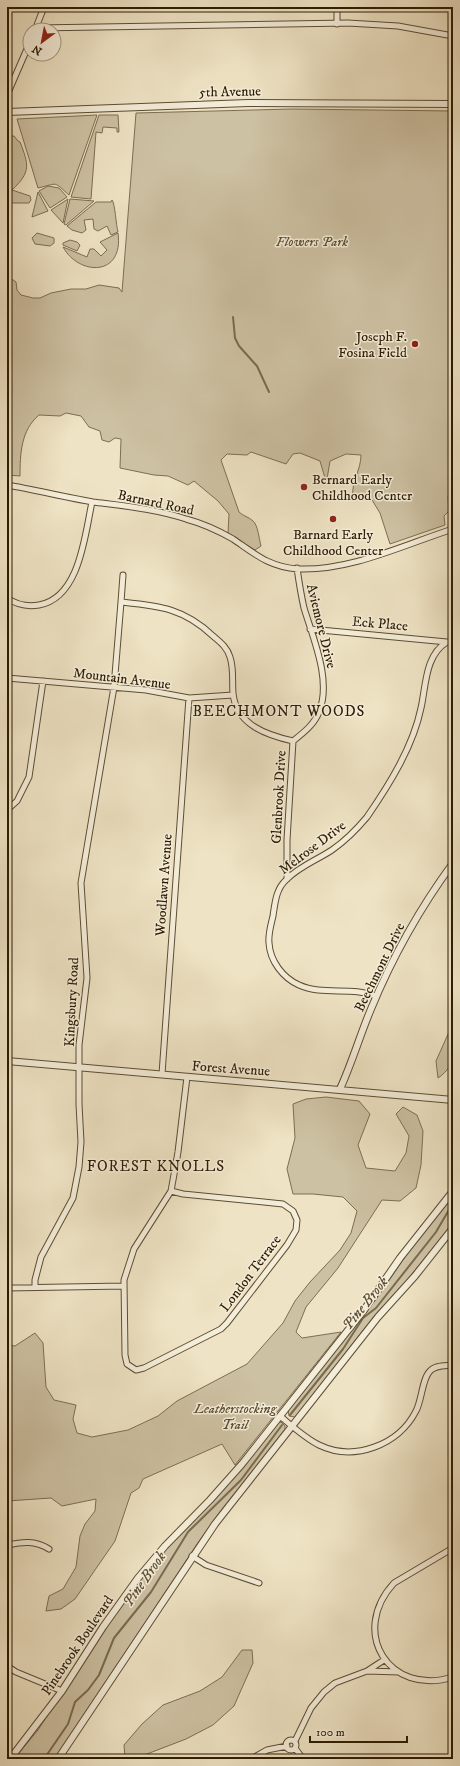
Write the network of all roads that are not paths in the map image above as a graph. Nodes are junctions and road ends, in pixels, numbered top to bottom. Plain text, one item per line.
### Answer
1 (44, 7) edge
2 (336, 7) edge
3 (38, 22) edge
4 (337, 24) junction
5 (62, 29) edge
6 (453, 36) edge
7 (22, 60) edge
8 (7, 95) edge
9 (453, 104) edge
10 (7, 112) edge
11 (7, 485) edge
12 (92, 502) junction
13 (453, 530) edge
14 (297, 568) junction
15 (123, 575) dead end
16 (7, 598) edge
17 (121, 602) junction
18 (310, 629) junction
19 (447, 642) junction
20 (453, 642) edge
21 (7, 678) edge
22 (43, 681) junction
23 (114, 687) junction
24 (233, 695) junction
25 (189, 698) junction
26 (293, 741) junction
27 (7, 810) edge
28 (453, 863) edge
29 (287, 879) junction
30 (376, 996) junction
31 (7, 1061) edge
32 (80, 1067) junction
33 (162, 1074) junction
34 (187, 1077) junction
35 (340, 1089) junction
36 (453, 1100) edge
37 (171, 1191) junction
38 (453, 1191) edge
39 (453, 1228) edge
40 (124, 1286) junction
41 (7, 1288) edge
42 (35, 1288) junction
43 (453, 1365) edge
44 (280, 1416) junction
45 (292, 1426) junction
46 (7, 1544) edge
47 (453, 1548) edge
48 (49, 1549) dead end
49 (192, 1556) junction
50 (258, 1583) dead end
51 (384, 1660) junction
52 (7, 1666) edge
53 (367, 1671) junction
54 (399, 1672) junction
55 (453, 1677) edge
56 (62, 1691) junction
57 (295, 1741) junction
58 (286, 1746) junction
59 (295, 1748) junction
60 (10, 1759) edge
61 (58, 1759) edge
62 (251, 1759) edge
63 (303, 1759) edge

1 - 3 street
2 - 4 street
4 - 5 street
4 - 6 street
7 - 8 street
9 - 10 street, 5th Avenue
11 - 12 street, Barnard Road
12 - 14 street, Barnard Road
12 - 16 street
13 - 14 street, Barnard Road
14 - 18 street, Aviemore Drive
15 - 17 street
17 - 23 street
17 - 24 street
18 - 19 street, Eck Place
18 - 26 street, Aviemore Drive
19 - 20 street
19 - 29 street, Melrose Drive
21 - 22 street, Mountain Avenue
22 - 23 street, Mountain Avenue
22 - 27 street
23 - 25 street, Mountain Avenue
23 - 32 street, Kingsbury Road
24 - 25 street, Mountain Avenue
24 - 26 street
25 - 33 street, Woodlawn Avenue
26 - 29 street, Glenbrook Drive
28 - 30 street, Beechmont Drive
29 - 30 street, Melrose Drive
30 - 35 street, Beechmont Drive
31 - 32 street, Forest Avenue
32 - 33 street, Forest Avenue
32 - 42 street, Kingsbury Road
33 - 34 street, Forest Avenue
34 - 35 street, Forest Avenue
34 - 37 street
35 - 36 street, Forest Avenue
37 - 40 street
37 - 40 street, London Terrace
38 - 44 street, Pinebrook Boulevard
39 - 45 street
40 - 42 street
41 - 42 street
43 - 45 street
44 - 45 street
44 - 56 street, Pinebrook Boulevard
45 - 49 street
46 - 48 street
47 - 51 street
49 - 50 street
49 - 61 street
51 - 53 street
51 - 54 street
52 - 56 street
53 - 54 street
53 - 57 street
54 - 55 street
56 - 60 street, Pinebrook Boulevard
57 - 58 street
57 - 59 street
58 - 59 street
58 - 62 street
59 - 63 street

